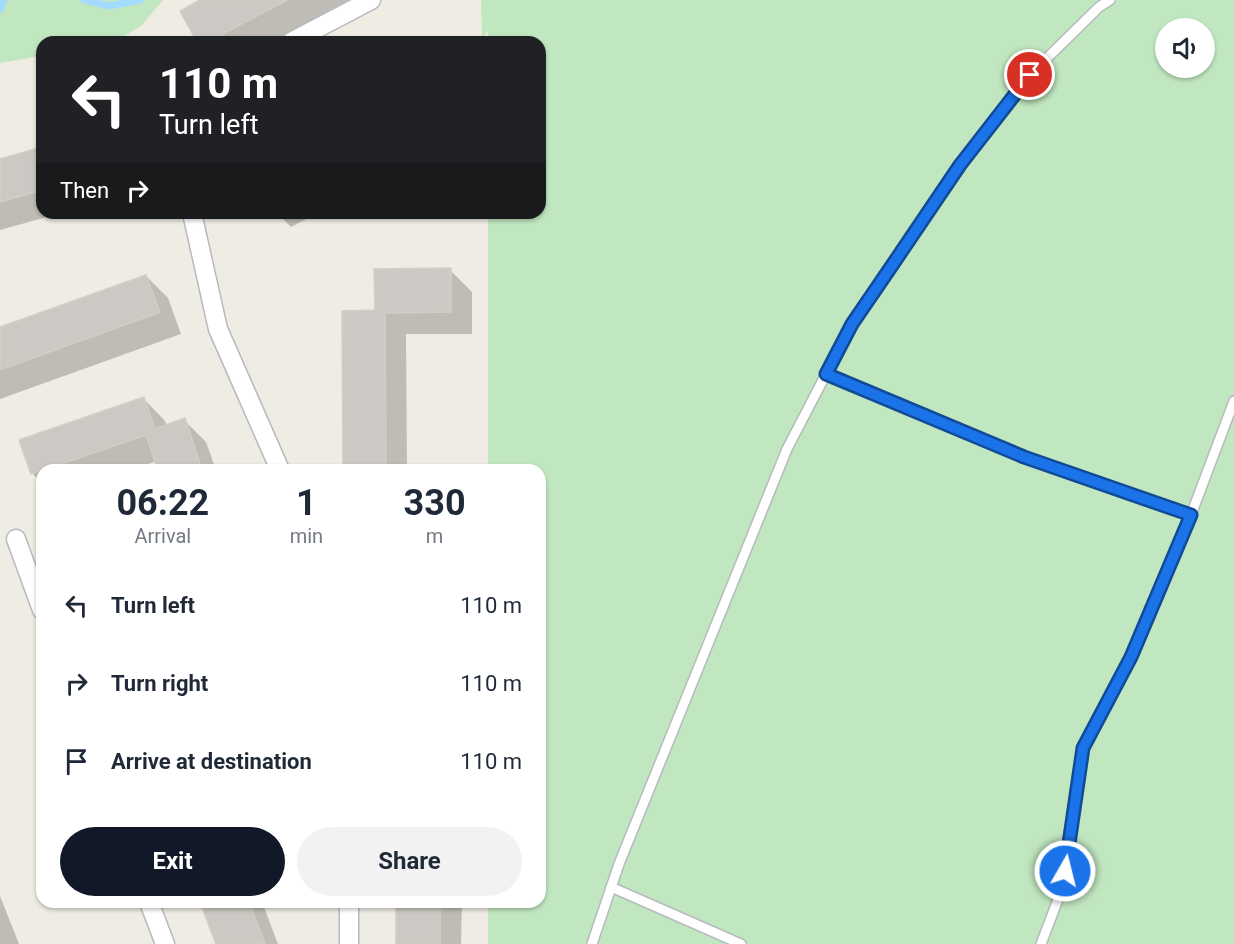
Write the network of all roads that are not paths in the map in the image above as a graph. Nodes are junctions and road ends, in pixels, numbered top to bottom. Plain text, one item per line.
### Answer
1 (371, 0) edge
2 (1110, 0) edge
3 (302, 36) edge
4 (193, 219) edge
5 (826, 374) junction
6 (1234, 401) edge
7 (277, 464) edge
8 (1191, 515) junction
9 (16, 539) dead end
10 (36, 594) edge
11 (610, 887) junction
12 (151, 908) edge
13 (349, 908) edge
14 (165, 944) edge
15 (349, 944) edge
16 (592, 944) edge
17 (741, 944) edge
18 (1041, 944) edge

1 - 3 street
2 - 5 lane
4 - 7 street
5 - 8 lane
5 - 11 lane
6 - 8 lane
8 - 18 lane
9 - 10 street
11 - 16 lane
11 - 17 lane
12 - 14 street
13 - 15 street

